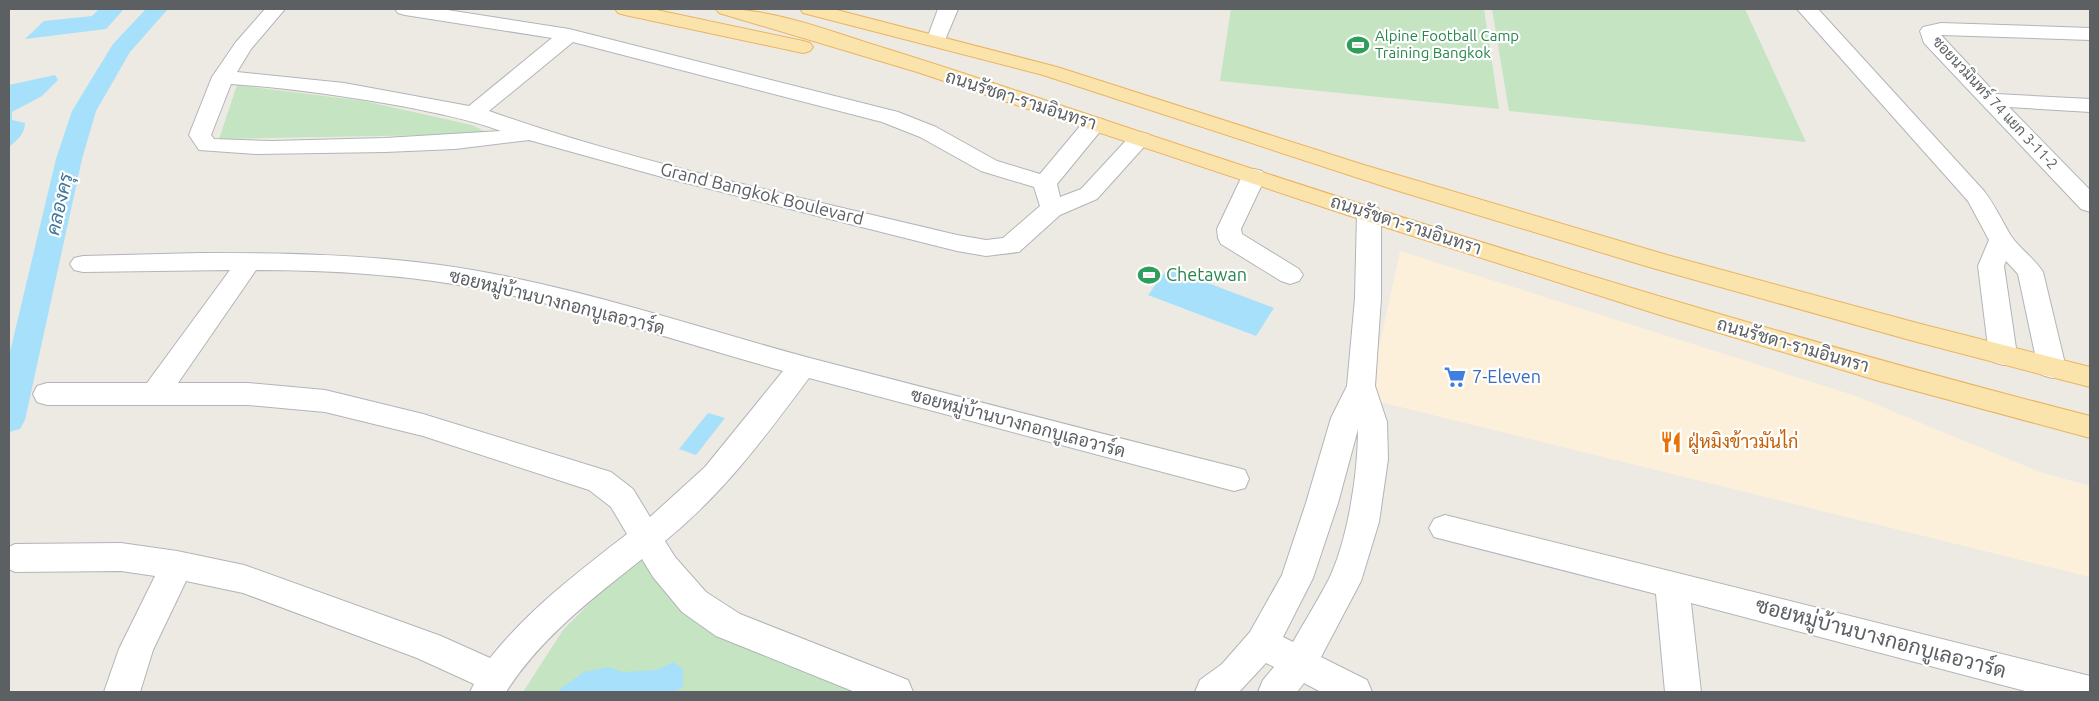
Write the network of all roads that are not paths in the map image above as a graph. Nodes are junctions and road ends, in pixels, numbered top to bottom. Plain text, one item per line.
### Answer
1 (275, 9) edge
2 (406, 9) edge
3 (625, 9) edge
4 (726, 9) edge
5 (810, 9) edge
6 (855, 9) edge
7 (948, 9) edge
8 (1807, 9) edge
9 (2090, 34) edge
10 (569, 35) junction
11 (938, 36) junction
12 (973, 50) junction
13 (224, 77) junction
14 (961, 80) junction
15 (1992, 100) junction
16 (2090, 105) edge
17 (473, 114) junction
18 (1094, 124) junction
19 (529, 133) junction
20 (1140, 139) junction
21 (1254, 176) junction
22 (1045, 183) junction
23 (2081, 186) edge
24 (2090, 204) edge
25 (1051, 210) junction
26 (1369, 213) junction
27 (2001, 240) junction
28 (248, 263) junction
29 (83, 264) dead end
30 (1290, 275) dead end
31 (2003, 355) junction
32 (802, 366) junction
33 (2052, 368) junction
34 (2090, 377) edge
35 (1361, 386) junction
36 (156, 393) junction
37 (47, 394) dead end
38 (2090, 428) edge
39 (1234, 479) dead end
40 (1445, 528) dead end
41 (647, 536) junction
42 (15, 558) dead end
43 (177, 565) junction
44 (1672, 584) junction
45 (1262, 643) junction
46 (1299, 663) junction
47 (491, 685) edge
48 (122, 692) edge
49 (896, 692) edge
50 (1213, 692) edge
51 (1276, 692) edge
52 (1354, 692) edge
53 (1683, 692) edge
54 (2090, 692) edge

1 - 13 street
2 - 10 street
3 - 14 main road
4 - 14 main road, ถนนรัชดา-รามอินทรา
5 - 12 main road, ถนนรัชดา-รามอินทรา
6 - 11 main road
7 - 11 street
8 - 27 street
9 - 15 street, ซอยนวมินทร์ 74 แยก 3-11-2
10 - 17 street
10 - 22 street
11 - 12 main road
12 - 31 main road, ถนนรัชดา-รามอินทรา
13 - 17 street, Grand Bangkok Boulevard
13 - 19 street
14 - 18 main road, ถนนรัชดา-รามอินทรา
15 - 16 street
15 - 23 street, ซอยนวมินทร์ 74 แยก 3-11-2
17 - 19 street, Grand Bangkok Boulevard
18 - 20 main road, ถนนรัชดา-รามอินทรา
18 - 22 street
19 - 25 street, Grand Bangkok Boulevard
20 - 21 main road, ถนนรัชดา-รามอินทรา
20 - 25 street, Grand Bangkok Boulevard
21 - 26 main road, ถนนรัชดา-รามอินทรา
21 - 30 street
22 - 25 street
23 - 24 street, ซอยนวมินทร์ 74 แยก 3-11-2
26 - 35 street
26 - 38 main road, ถนนรัชดา-รามอินทรา
27 - 31 street
27 - 33 street
28 - 29 street, ซอยหมู่บ้านบางกอกบูเลอวาร์ด
28 - 32 street, ซอยหมู่บ้านบางกอกบูเลอวาร์ด
28 - 36 street
31 - 33 main road, ถนนรัชดา-รามอินทรา
32 - 39 street, ซอยหมู่บ้านบางกอกบูเลอวาร์ด
32 - 41 street
33 - 34 main road, ถนนรัชดา-รามอินทรา
35 - 45 street
35 - 46 street
36 - 37 street
36 - 41 street
40 - 44 street, ซอยหมู่บ้านบางกอกบูเลอวาร์ด
41 - 47 street
41 - 49 street
42 - 43 street
43 - 47 street
43 - 48 street
44 - 53 street
44 - 54 street, ซอยหมู่บ้านบางกอกบูเลอวาร์ด
45 - 46 street
45 - 50 street
46 - 51 street
46 - 52 street

